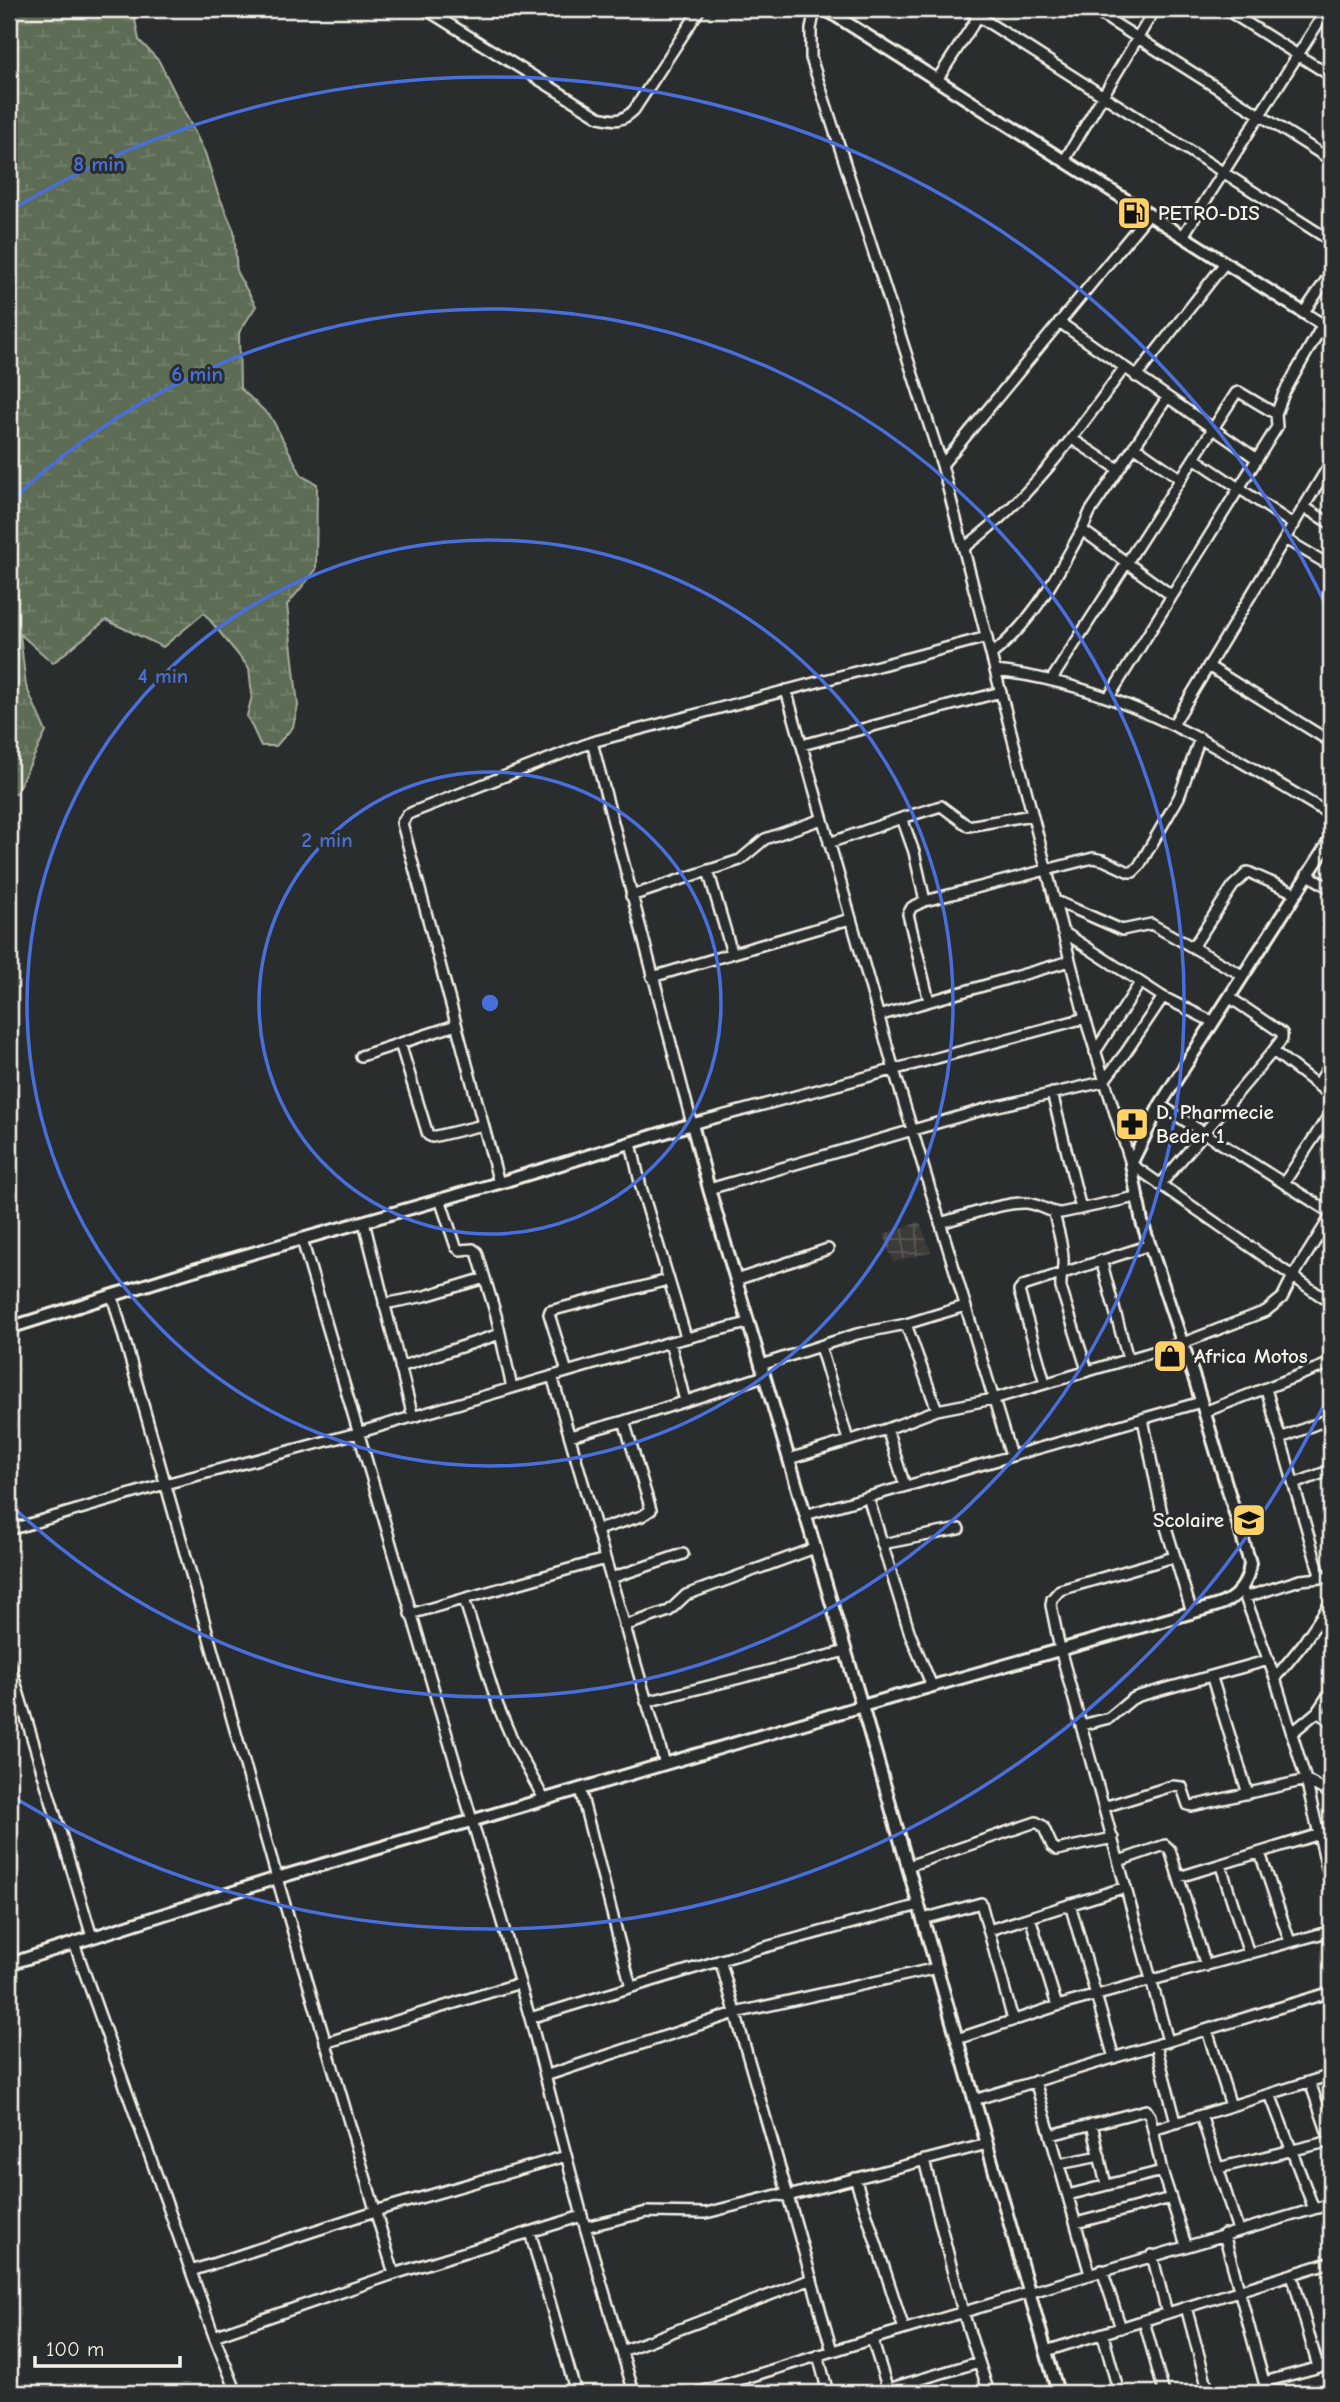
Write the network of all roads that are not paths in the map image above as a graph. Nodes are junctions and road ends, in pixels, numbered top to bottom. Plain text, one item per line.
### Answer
1 (425, 9) edge
2 (700, 9) edge
3 (815, 9) edge
4 (825, 9) edge
5 (967, 9) edge
6 (1093, 9) edge
7 (1155, 9) edge
8 (1226, 9) edge
9 (1327, 9) edge
10 (981, 13) edge
11 (1138, 37) junction
12 (1298, 55) junction
13 (1331, 76) edge
14 (937, 80) junction
15 (1102, 95) junction
16 (1260, 115) junction
17 (1063, 160) junction
18 (1331, 160) edge
19 (1223, 173) junction
20 (1148, 215) junction
21 (1183, 236) junction
22 (1331, 241) edge
23 (1225, 263) junction
24 (1331, 273) edge
25 (1304, 312) junction
26 (1059, 322) junction
27 (1327, 327) edge
28 (1124, 368) junction
29 (1136, 377) junction
30 (1167, 398) junction
31 (1276, 414) junction
32 (1213, 430) junction
33 (1072, 439) junction
34 (1134, 446) junction
35 (1194, 458) junction
36 (1257, 459) junction
37 (1331, 462) edge
38 (942, 465) junction
39 (1118, 469) junction
40 (1181, 479) junction
41 (1239, 489) junction
42 (1304, 507) junction
43 (1331, 524) edge
44 (1294, 525) junction
45 (1082, 530) junction
46 (1285, 539) junction
47 (964, 548) junction
48 (1127, 564) junction
49 (1331, 566) edge
50 (1171, 596) junction
51 (987, 637) junction
52 (991, 655) junction
53 (1208, 666) junction
54 (995, 671) junction
55 (1052, 679) junction
56 (786, 691) junction
57 (1001, 692) junction
58 (1109, 697) junction
59 (1173, 725) junction
60 (1200, 738) junction
61 (592, 742) junction
62 (1331, 742) edge
63 (802, 745) junction
64 (1032, 815) junction
65 (1331, 815) edge
66 (902, 818) junction
67 (822, 819) junction
68 (1331, 839) edge
69 (829, 843) junction
70 (708, 870) junction
71 (1046, 870) junction
72 (1307, 874) junction
73 (1331, 889) edge
74 (1296, 893) junction
75 (631, 896) junction
76 (1054, 900) junction
77 (925, 901) junction
78 (850, 919) junction
79 (1062, 931) junction
80 (1193, 947) junction
81 (732, 953) junction
82 (1070, 961) junction
83 (1242, 975) junction
84 (652, 977) junction
85 (1140, 983) junction
86 (1228, 997) junction
87 (1163, 998) junction
88 (929, 1001) junction
89 (878, 1016) junction
90 (1085, 1018) junction
91 (1213, 1022) junction
92 (456, 1025) junction
93 (400, 1044) junction
94 (1273, 1051) junction
95 (1095, 1052) junction
96 (361, 1056) dead end
97 (1331, 1064) edge
98 (894, 1070) junction
99 (1103, 1082) junction
100 (1317, 1085) junction
101 (1052, 1093) junction
102 (1331, 1095) edge
103 (1160, 1105) junction
104 (1331, 1112) edge
105 (692, 1124) junction
106 (483, 1125) junction
107 (912, 1129) junction
108 (1204, 1132) junction
109 (631, 1143) junction
110 (1131, 1164) junction
111 (499, 1183) junction
112 (1284, 1183) junction
113 (1160, 1185) junction
114 (709, 1189) junction
115 (1136, 1197) junction
116 (440, 1199) junction
117 (1081, 1209) junction
118 (1054, 1213) junction
119 (1331, 1215) edge
120 (364, 1222) junction
121 (940, 1223) junction
122 (302, 1240) junction
123 (1150, 1245) junction
124 (828, 1249) dead end
125 (1101, 1260) junction
126 (1060, 1273) junction
127 (485, 1278) junction
128 (1292, 1278) junction
129 (668, 1280) junction
130 (736, 1280) junction
131 (112, 1295) junction
132 (1331, 1303) edge
133 (384, 1304) junction
134 (965, 1306) junction
135 (748, 1323) junction
136 (906, 1324) junction
137 (9, 1328) edge
138 (500, 1334) junction
139 (687, 1337) junction
140 (670, 1342) junction
141 (1183, 1343) junction
142 (820, 1346) junction
143 (1128, 1359) junction
144 (1331, 1363) edge
145 (400, 1367) junction
146 (763, 1370) junction
147 (1087, 1370) junction
148 (567, 1372) junction
149 (552, 1376) junction
150 (1045, 1383) junction
151 (512, 1388) junction
152 (1266, 1388) junction
153 (993, 1399) junction
154 (685, 1401) junction
155 (1203, 1407) junction
156 (937, 1410) junction
157 (412, 1417) junction
158 (1331, 1418) edge
159 (1143, 1419) junction
160 (624, 1421) junction
161 (887, 1429) junction
162 (357, 1433) junction
163 (569, 1436) junction
164 (1281, 1438) junction
165 (848, 1440) junction
166 (1010, 1457) junction
167 (789, 1459) junction
168 (1331, 1470) edge
169 (165, 1484) junction
170 (1294, 1484) junction
171 (905, 1486) junction
172 (868, 1497) junction
173 (805, 1514) junction
174 (959, 1529) dead end
175 (9, 1530) edge
176 (597, 1530) junction
177 (882, 1544) junction
178 (815, 1548) junction
179 (683, 1554) dead end
180 (1174, 1557) junction
181 (605, 1559) junction
182 (1326, 1577) edge
183 (611, 1578) junction
184 (1244, 1593) junction
185 (464, 1600) junction
186 (1331, 1602) edge
187 (1192, 1613) junction
188 (410, 1614) junction
189 (624, 1626) junction
190 (1060, 1649) junction
191 (846, 1651) junction
192 (1269, 1660) junction
193 (9, 1661) edge
194 (1212, 1678) junction
195 (1275, 1678) junction
196 (932, 1686) junction
197 (1331, 1692) edge
198 (646, 1702) junction
199 (862, 1706) junction
200 (1317, 1712) junction
201 (1331, 1721) edge
202 (1082, 1726) junction
203 (1293, 1732) junction
204 (665, 1764) junction
205 (1306, 1780) junction
206 (580, 1789) junction
207 (1248, 1794) junction
208 (1331, 1794) edge
209 (544, 1799) junction
210 (1104, 1807) junction
211 (471, 1821) junction
212 (1320, 1834) junction
213 (1113, 1838) junction
214 (1260, 1853) junction
215 (1119, 1861) junction
216 (908, 1866) junction
217 (1221, 1866) junction
218 (1179, 1877) junction
219 (277, 1878) junction
220 (1331, 1881) edge
221 (1126, 1887) junction
222 (1070, 1904) junction
223 (919, 1905) junction
224 (1030, 1917) junction
225 (923, 1919) junction
226 (989, 1930) junction
227 (1331, 1931) edge
228 (92, 1937) junction
229 (1290, 1942) junction
230 (74, 1943) junction
231 (1249, 1954) junction
232 (720, 1960) junction
233 (9, 1964) edge
234 (1206, 1966) junction
235 (937, 1968) junction
236 (1152, 1981) junction
237 (520, 1983) junction
238 (631, 1987) junction
239 (1331, 1992) edge
240 (1097, 1995) junction
241 (1057, 2006) junction
242 (735, 2013) junction
243 (530, 2018) junction
244 (1013, 2020) junction
245 (1207, 2030) junction
246 (957, 2039) junction
247 (1168, 2041) junction
248 (325, 2043) junction
249 (1156, 2045) junction
250 (1114, 2058) junction
251 (1331, 2075) edge
252 (545, 2076) junction
253 (1035, 2081) junction
254 (1310, 2082) junction
255 (1270, 2094) junction
256 (974, 2100) junction
257 (1231, 2106) junction
258 (1200, 2115) junction
259 (1176, 2122) junction
260 (1092, 2124) junction
261 (1153, 2130) junction
262 (1051, 2136) junction
263 (1331, 2141) edge
264 (987, 2144) junction
265 (1291, 2149) junction
266 (566, 2156) junction
267 (1100, 2156) junction
268 (924, 2160) junction
269 (1059, 2164) junction
270 (1217, 2168) junction
271 (1162, 2171) junction
272 (855, 2178) junction
273 (1107, 2185) junction
274 (1068, 2195) junction
275 (788, 2196) junction
276 (1171, 2198) junction
277 (1331, 2204) edge
278 (1314, 2209) junction
279 (375, 2211) junction
280 (582, 2216) junction
281 (1076, 2223) junction
282 (585, 2227) junction
283 (1238, 2230) junction
284 (530, 2232) junction
285 (1224, 2234) junction
286 (1186, 2245) junction
287 (1152, 2255) junction
288 (1331, 2262) edge
289 (1102, 2270) junction
290 (191, 2271) junction
291 (394, 2274) junction
292 (1090, 2274) junction
293 (1292, 2274) junction
294 (812, 2279) junction
295 (1240, 2290) junction
296 (1029, 2292) junction
297 (1186, 2307) junction
298 (963, 2312) junction
299 (1167, 2313) junction
300 (1143, 2320) junction
301 (1121, 2328) junction
302 (904, 2329) junction
303 (1102, 2335) junction
304 (214, 2336) junction
305 (872, 2339) junction
306 (621, 2351) junction
307 (832, 2351) junction
308 (1046, 2351) junction
309 (818, 2356) junction
310 (979, 2362) junction
311 (1331, 2364) edge
312 (1318, 2367) junction
313 (1264, 2382) junction
314 (888, 2391) edge
315 (237, 2393) edge
316 (576, 2393) edge
317 (634, 2393) edge
318 (699, 2393) edge
319 (828, 2393) edge
320 (989, 2393) edge
321 (1058, 2393) edge
322 (1119, 2393) edge
323 (1164, 2393) edge
324 (1209, 2393) edge
325 (1266, 2393) edge

1 - 2 street
3 - 38 street
4 - 14 street
5 - 10 street
6 - 11 street
7 - 11 street
8 - 12 street
9 - 12 street
10 - 14 street
10 - 15 street
11 - 15 street
11 - 16 street
12 - 13 street
12 - 16 street
14 - 17 street
15 - 17 street
15 - 19 street
16 - 18 street
16 - 19 street
17 - 20 street
19 - 21 street
19 - 22 street
20 - 21 street
20 - 26 street
21 - 23 street
23 - 25 street
23 - 29 street
24 - 25 street
25 - 27 street
26 - 28 street
26 - 38 street
27 - 31 street
28 - 29 street
28 - 33 street
29 - 30 street
30 - 32 street
30 - 34 street
31 - 32 street
31 - 36 street
32 - 35 street
32 - 36 street
33 - 39 street
33 - 47 street
34 - 39 street
34 - 40 street
35 - 40 street
35 - 41 street
36 - 41 street
37 - 42 street
38 - 47 street
39 - 45 street
40 - 48 street
41 - 44 street
41 - 50 street
42 - 43 street
42 - 44 street
44 - 46 street
45 - 48 street
45 - 52 street
46 - 49 street
46 - 53 street
47 - 51 street
48 - 50 street
48 - 55 street
50 - 58 street
51 - 52 street
51 - 56 street
52 - 54 street
53 - 59 street
53 - 62 street
54 - 55 street
54 - 57 street
55 - 58 street
56 - 61 street
56 - 63 street
57 - 63 street
57 - 64 street
58 - 59 street
59 - 60 street
60 - 65 street
60 - 71 street
61 - 75 street
61 - 92 street
63 - 67 street
64 - 66 street
64 - 71 street
66 - 69 street
66 - 77 street
67 - 69 street
67 - 70 street
68 - 72 street
69 - 78 street
70 - 75 street
70 - 81 street
71 - 76 street
71 - 77 street
72 - 73 street
72 - 74 street
74 - 80 street
74 - 83 street
75 - 84 street
76 - 79 street
76 - 80 street
77 - 88 street
78 - 81 street
78 - 89 street
79 - 82 street
79 - 85 street
80 - 83 street
81 - 84 street
82 - 88 street
82 - 90 street
83 - 86 street
84 - 105 street
85 - 87 street
85 - 95 street
86 - 91 street
86 - 94 street
87 - 91 street
87 - 99 street
88 - 89 street
89 - 98 street
90 - 95 street
90 - 98 street
91 - 103 street
92 - 93 street
92 - 106 street
93 - 96 street
93 - 106 street
94 - 100 street
94 - 108 street
95 - 99 street
97 - 100 street
98 - 105 street
98 - 107 street
99 - 101 street
99 - 110 street
100 - 102 street
101 - 107 street
101 - 117 street
103 - 108 street
103 - 110 street
104 - 112 street
105 - 109 street
105 - 114 street
106 - 111 street
107 - 114 street
107 - 121 street
108 - 112 street
108 - 113 street
109 - 111 street
109 - 129 street
110 - 113 street
110 - 115 street
111 - 116 street
112 - 119 street
113 - 128 street
114 - 130 street
115 - 117 street
115 - 123 street
116 - 120 street
116 - 127 street
117 - 118 street
118 - 121 street
118 - 126 street
119 - 128 street
120 - 122 street
120 - 133 street
121 - 134 street
122 - 131 street
122 - 162 street
123 - 125 street
123 - 141 street
124 - 130 street
125 - 126 street
125 - 143 street
126 - 147 street
126 - 150 street
127 - 133 street
127 - 138 street
128 - 132 street
128 - 141 street
129 - 139 street
129 - 148 street
130 - 135 street
131 - 137 street
131 - 169 street
133 - 145 street
134 - 136 street
134 - 153 street
135 - 139 street
135 - 146 street
136 - 142 street
136 - 156 street
138 - 145 street
138 - 151 street
139 - 140 street
140 - 148 street
140 - 154 street
141 - 143 street
141 - 155 street
142 - 146 street
142 - 165 street
143 - 147 street
144 - 152 street
145 - 157 street
146 - 154 street
146 - 167 street
147 - 150 street
148 - 149 street
149 - 151 street
149 - 163 street
150 - 153 street
151 - 157 street
152 - 155 street
152 - 164 street
153 - 156 street
153 - 166 street
154 - 160 street
155 - 159 street
155 - 184 street
156 - 161 street
157 - 162 street
158 - 164 street
159 - 166 street
159 - 180 street
160 - 163 street
160 - 176 street
161 - 165 street
161 - 171 street
162 - 169 street
162 - 188 street
163 - 176 street
164 - 170 street
165 - 167 street
166 - 171 street
167 - 173 street
168 - 170 street
169 - 175 street
169 - 219 street
170 - 182 street
171 - 172 street
172 - 173 street
172 - 177 street
173 - 178 street
174 - 177 street
176 - 181 street
177 - 196 street
178 - 189 street
178 - 191 street
179 - 183 street
180 - 187 street
180 - 190 street
181 - 183 street
181 - 185 street
182 - 184 street
183 - 189 street
184 - 187 street
184 - 192 street
185 - 188 street
185 - 209 street
186 - 195 street
187 - 190 street
188 - 211 street
189 - 198 street
190 - 196 street
190 - 202 street
191 - 198 street
191 - 199 street
192 - 194 street
192 - 195 street
193 - 228 street
194 - 202 street
194 - 207 street
195 - 203 street
196 - 199 street
197 - 200 street
198 - 204 street
199 - 204 street
199 - 216 street
200 - 201 street
200 - 203 street
202 - 210 street
203 - 205 street
204 - 206 street
205 - 207 street
205 - 208 street
205 - 212 street
206 - 209 street
206 - 238 street
207 - 210 street
209 - 211 street
210 - 213 street
211 - 219 street
211 - 237 street
212 - 214 street
212 - 220 street
213 - 215 street
213 - 216 street
214 - 217 street
214 - 229 street
215 - 218 street
215 - 221 street
216 - 223 street
217 - 218 street
217 - 231 street
218 - 234 street
219 - 228 street
219 - 248 street
221 - 222 street
221 - 236 street
222 - 224 street
222 - 240 street
223 - 225 street
223 - 232 street
224 - 226 street
224 - 241 street
225 - 226 street
225 - 235 street
226 - 244 street
227 - 229 street
228 - 230 street
229 - 231 street
230 - 233 street
230 - 290 street
231 - 234 street
232 - 238 street
232 - 242 street
234 - 236 street
235 - 242 street
235 - 246 street
236 - 240 street
236 - 247 street
237 - 243 street
237 - 248 street
238 - 243 street
239 - 245 street
240 - 241 street
240 - 250 street
241 - 244 street
242 - 252 street
242 - 275 street
243 - 252 street
244 - 246 street
245 - 247 street
245 - 257 street
246 - 256 street
247 - 249 street
248 - 279 street
249 - 250 street
249 - 259 street
250 - 253 street
251 - 254 street
252 - 266 street
253 - 256 street
253 - 262 street
254 - 255 street
254 - 263 street
255 - 257 street
255 - 265 street
256 - 264 street
257 - 258 street
258 - 259 street
258 - 270 street
259 - 261 street
260 - 261 street
260 - 262 street
260 - 267 street
261 - 271 street
262 - 269 street
263 - 265 street
264 - 268 street
264 - 296 street
265 - 270 street
265 - 278 street
266 - 279 street
266 - 280 street
267 - 269 street
267 - 273 street
268 - 272 street
268 - 298 street
269 - 274 street
270 - 283 street
271 - 273 street
271 - 276 street
272 - 275 street
272 - 302 street
273 - 274 street
274 - 281 street
275 - 282 street
275 - 294 street
276 - 281 street
276 - 286 street
277 - 278 street
278 - 283 street
279 - 290 street
279 - 291 street
280 - 282 street
280 - 284 street
281 - 292 street
282 - 306 street
283 - 285 street
284 - 291 street
284 - 316 street
285 - 286 street
285 - 295 street
286 - 287 street
287 - 289 street
287 - 299 street
288 - 293 street
289 - 292 street
289 - 301 street
290 - 304 street
291 - 304 street
292 - 296 street
293 - 295 street
293 - 312 street
294 - 306 street
294 - 307 street
295 - 297 street
295 - 313 street
296 - 298 street
296 - 308 street
297 - 299 street
297 - 324 street
298 - 302 street
298 - 310 street
299 - 300 street
300 - 301 street
300 - 323 street
301 - 303 street
302 - 305 street
303 - 308 street
303 - 322 street
304 - 315 street
305 - 307 street
305 - 314 street
306 - 317 street
307 - 309 street
308 - 321 street
309 - 318 street
309 - 319 street
310 - 314 street
310 - 320 street
311 - 312 street
312 - 313 street
313 - 325 street

